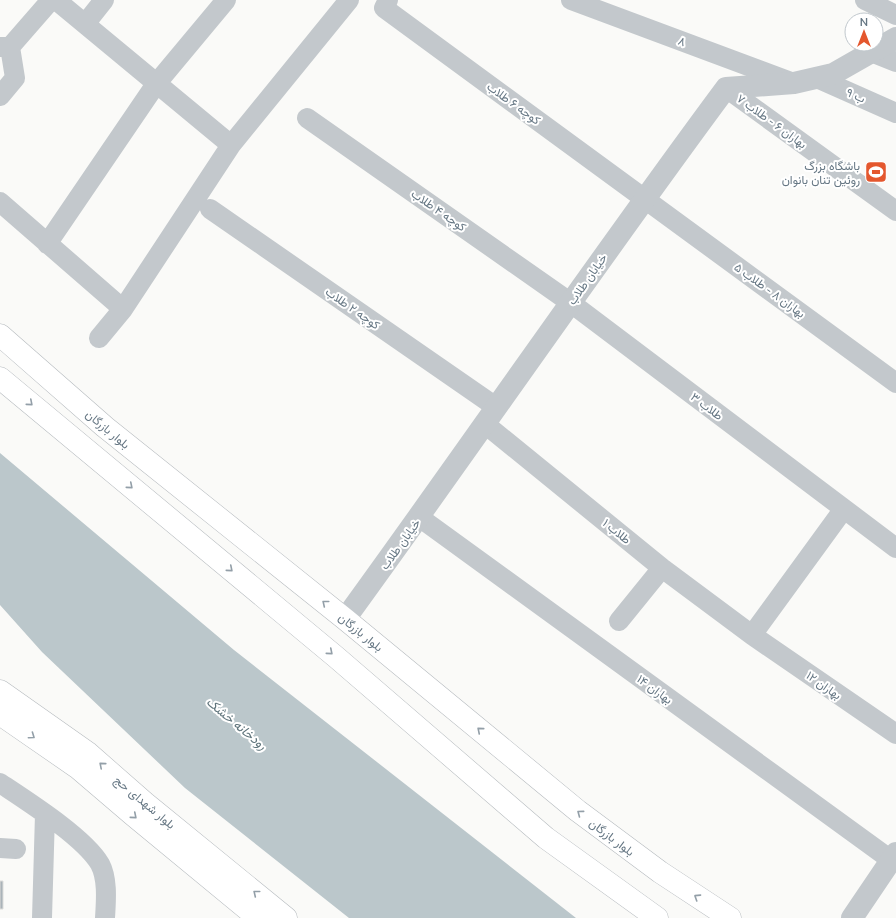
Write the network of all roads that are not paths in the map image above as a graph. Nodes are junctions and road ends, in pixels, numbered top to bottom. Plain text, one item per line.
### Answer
1 (50, 0) edge
2 (56, 0) edge
3 (104, 0) edge
4 (226, 0) edge
5 (348, 0) edge
6 (571, 0) edge
7 (865, 0) edge
8 (386, 4) edge
9 (896, 15) edge
10 (85, 24) junction
11 (896, 38) edge
12 (884, 45) edge
13 (5, 47) edge
14 (871, 52) joint
15 (896, 62) edge
16 (817, 78) junction
17 (794, 83) junction
18 (156, 84) junction
19 (726, 88) junction
20 (0, 96) edge
21 (896, 113) edge
22 (307, 118) dead end
23 (231, 145) junction
24 (644, 198) junction
25 (0, 202) edge
26 (210, 209) dead end
27 (896, 211) edge
28 (47, 244) junction
29 (571, 303) junction
30 (123, 308) junction
31 (0, 335) edge
32 (99, 338) dead end
33 (0, 378) edge
34 (896, 383) edge
35 (490, 415) junction
36 (843, 510) junction
37 (419, 518) junction
38 (896, 548) edge
39 (662, 568) junction
40 (345, 619) junction
41 (618, 621) dead end
42 (752, 635) junction
43 (0, 691) edge
44 (0, 714) edge
45 (896, 734) edge
46 (0, 783) edge
47 (45, 814) junction
48 (893, 857) edge
49 (42, 918) edge
50 (105, 918) edge
51 (258, 918) edge
52 (286, 918) edge
53 (657, 918) edge
54 (730, 918) edge
55 (852, 918) edge

1 - 13 street
2 - 10 street
3 - 10 street
4 - 18 street
5 - 23 street
6 - 17 street, ۸
7 - 9 street
8 - 24 street, کوچه ۶ طلاب
10 - 18 street
11 - 12 street
13 - 20 street
14 - 15 street
14 - 16 street
16 - 17 street
16 - 21 street, ۹ ب
17 - 19 street
18 - 23 street
18 - 28 street
19 - 24 street, خیابان طلاب
19 - 27 street, بهاران ۶ - طلاب ۷
22 - 29 street, کوچه ۴ طلاب
23 - 30 street
24 - 29 street, خیابان طلاب
24 - 34 street, بهاران ۸ - طلاب ۵
25 - 28 street
26 - 35 street, کوچه ۲ طلاب
28 - 30 street
29 - 35 street, خیابان طلاب
29 - 36 street, طلاب ۳
30 - 32 street
40 -> 31 main road, بلوار بازرگان
33 -> 53 main road
35 - 37 street, خیابان طلاب
35 - 39 street, طلاب ۱
36 - 38 street, طلاب ۳
36 - 42 street
37 - 40 street, خیابان طلاب
37 - 48 street, بهاران ۱۴
39 - 41 street
39 - 42 street, طلاب ۱
54 -> 40 main road, بلوار بازرگان
42 - 45 street, بهاران ۱۲
52 -> 43 main road, بلوار شهدای حج
44 -> 51 main road, بلوار شهدای حج
46 - 47 street
47 - 49 street
47 - 50 street
48 - 55 street

